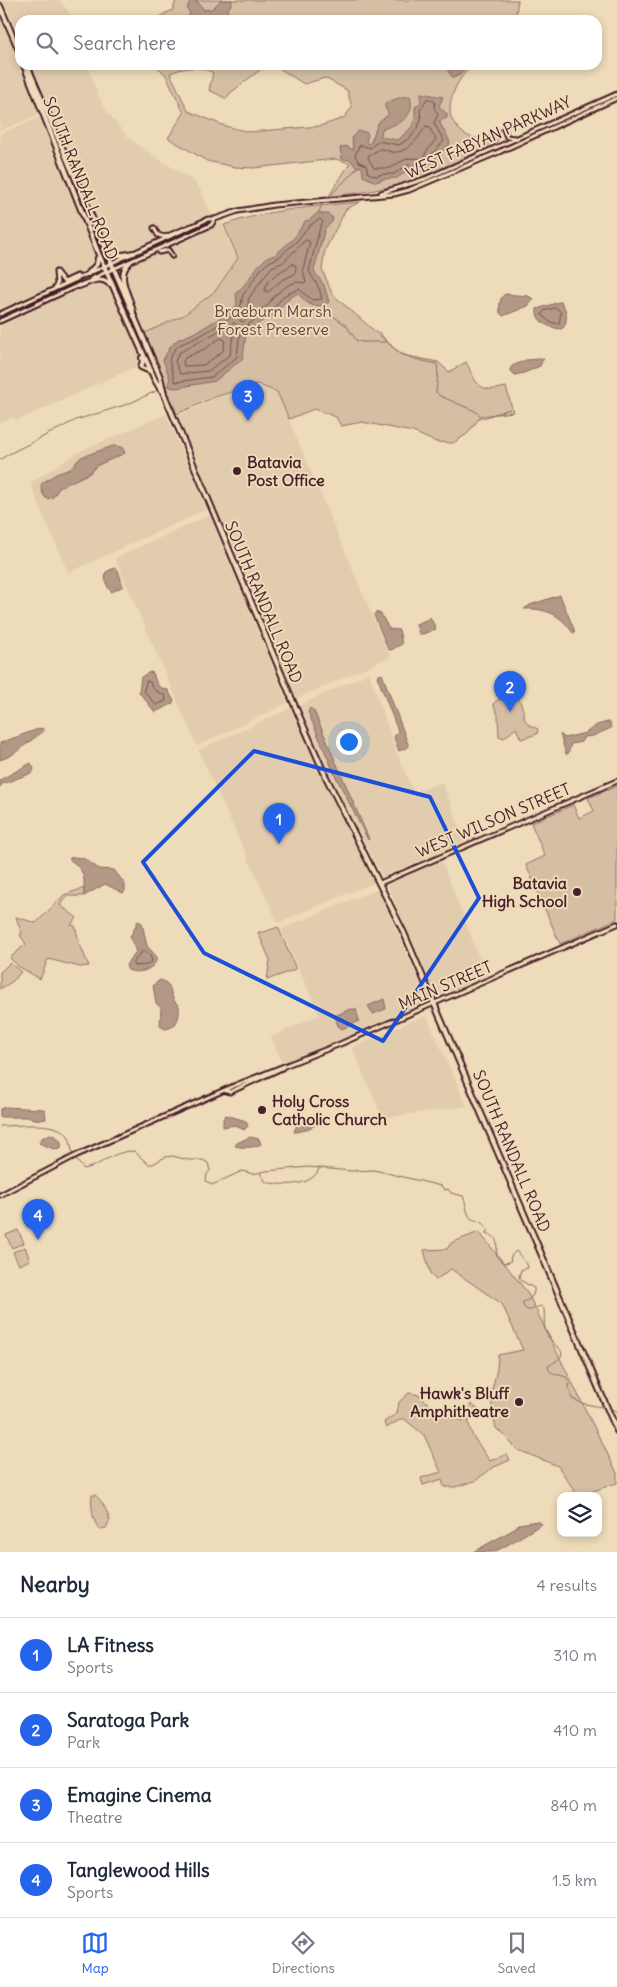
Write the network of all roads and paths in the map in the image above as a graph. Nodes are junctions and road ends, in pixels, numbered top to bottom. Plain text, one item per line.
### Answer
1 (0, 6) edge
2 (15, 41) edge
3 (27, 70) edge
4 (27, 70) edge
5 (617, 94) edge
6 (617, 98) edge
7 (504, 129) dead end
8 (515, 138) junction
9 (367, 196) junction
10 (215, 219) junction
11 (197, 224) junction
12 (154, 228) dead end
13 (92, 237) junction
14 (103, 244) junction
15 (134, 253) junction
16 (172, 256) dead end
17 (135, 260) junction
18 (130, 262) junction
19 (111, 263) junction
20 (104, 267) junction
21 (114, 269) junction
22 (106, 273) junction
23 (88, 274) junction
24 (78, 286) junction
25 (113, 288) junction
26 (54, 289) junction
27 (0, 314) edge
28 (0, 321) edge
29 (135, 322) junction
30 (133, 332) junction
31 (150, 371) junction
32 (164, 394) junction
33 (617, 780) edge
34 (380, 883) junction
35 (617, 924) edge
36 (435, 1003) junction
37 (0, 1195) edge
38 (617, 1431) edge

1 - 2 main road
3 - 13 main road, SOUTH RANDALL ROAD
4 - 14 main road, SOUTH RANDALL ROAD
5 - 8 main road, WEST FABYAN PARKWAY
6 - 9 main road, WEST FABYAN PARKWAY
7 - 8 main road
8 - 9 main road, WEST FABYAN PARKWAY
9 - 10 main road, WEST FABYAN PARKWAY
10 - 11 main road, WEST FABYAN PARKWAY
10 - 17 main road, WEST FABYAN PARKWAY
11 - 12 main road
11 - 15 main road, WEST FABYAN PARKWAY
13 - 20 main road, SOUTH RANDALL ROAD
13 - 23 main road
14 - 15 main road
14 - 19 main road, SOUTH RANDALL ROAD
15 - 19 main road, WEST FABYAN PARKWAY
16 - 17 main road
17 - 18 main road, WEST FABYAN PARKWAY
18 - 21 main road, WEST FABYAN PARKWAY
18 - 29 main road
19 - 20 main road, WEST FABYAN PARKWAY
19 - 21 main road, SOUTH RANDALL ROAD
20 - 22 main road, SOUTH RANDALL ROAD
20 - 23 main road, WEST FABYAN PARKWAY
21 - 22 main road, WEST FABYAN PARKWAY
21 - 29 main road, SOUTH RANDALL ROAD
22 - 24 main road, WEST FABYAN PARKWAY
22 - 25 main road, SOUTH RANDALL ROAD
23 - 26 main road, WEST FABYAN PARKWAY
23 - 26 main road
24 - 25 main road
24 - 28 main road, WEST FABYAN PARKWAY
25 - 30 main road, SOUTH RANDALL ROAD
26 - 27 main road, WEST FABYAN PARKWAY
29 - 32 main road
30 - 31 main road
30 - 31 main road
31 - 32 main road
32 - 34 main road, SOUTH RANDALL ROAD
33 - 34 main road, WEST WILSON STREET
34 - 36 main road, SOUTH RANDALL ROAD
35 - 36 main road, MAIN STREET
36 - 37 main road, MAIN STREET
36 - 38 main road, SOUTH RANDALL ROAD

